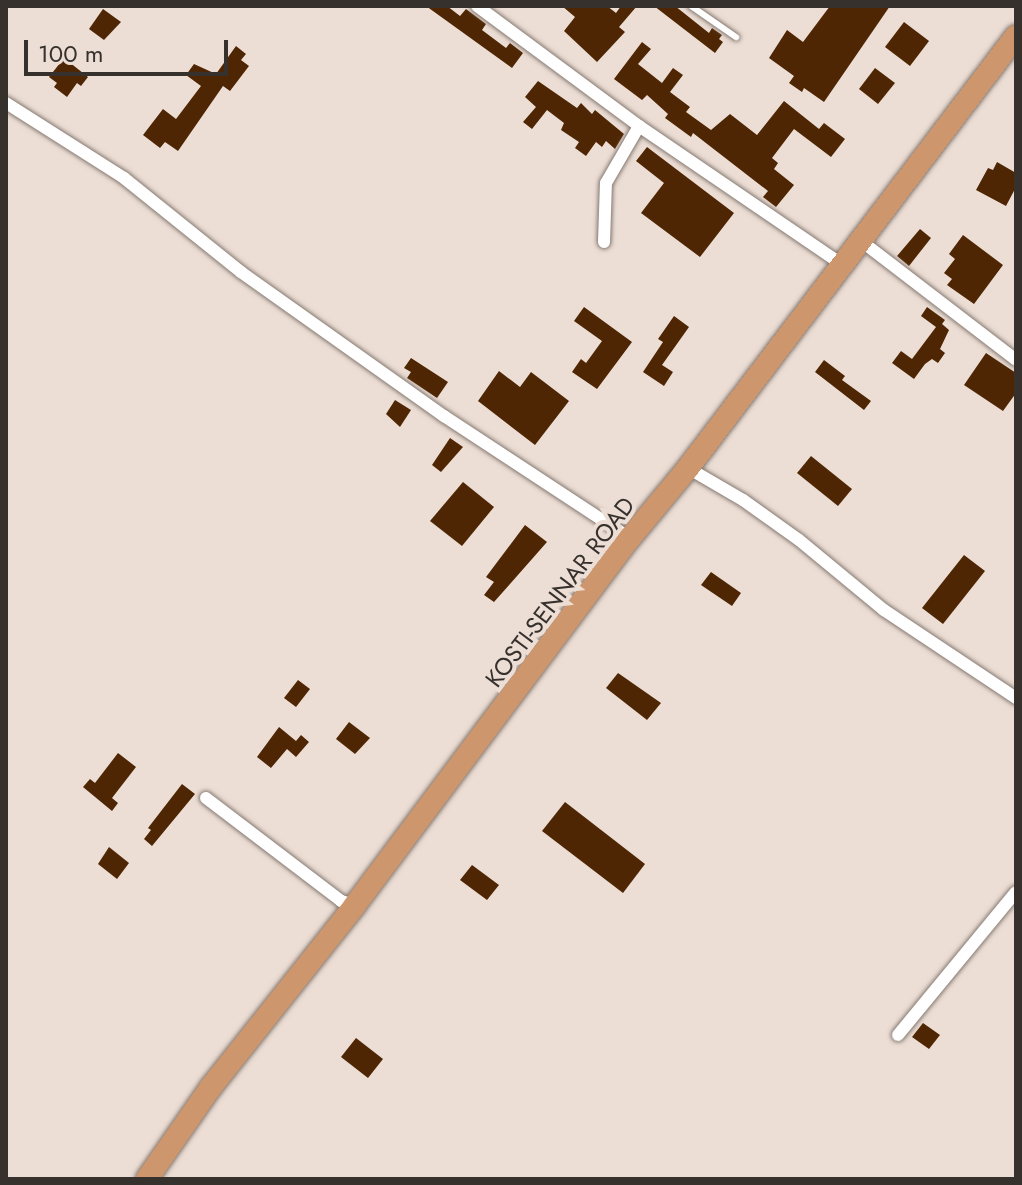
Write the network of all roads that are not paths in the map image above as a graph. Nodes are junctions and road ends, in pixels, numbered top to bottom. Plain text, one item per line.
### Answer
1 (477, 6) edge
2 (691, 6) edge
3 (1016, 36) edge
4 (736, 37) dead end
5 (6, 103) edge
6 (639, 126) junction
7 (861, 241) junction
8 (604, 242) dead end
9 (841, 264) junction
10 (1016, 360) edge
11 (688, 468) junction
12 (630, 538) junction
13 (1016, 698) edge
14 (206, 798) dead end
15 (1016, 892) edge
16 (355, 905) junction
17 (898, 1035) dead end
18 (147, 1179) edge

1 - 6 street
2 - 4 lane
3 - 7 highway, KOSTI-SENNAR ROAD
5 - 12 street
6 - 8 street
6 - 9 street
7 - 9 highway, KOSTI-SENNAR ROAD
7 - 10 street
9 - 11 highway, KOSTI-SENNAR ROAD
11 - 12 highway, KOSTI-SENNAR ROAD
11 - 13 street
12 - 16 highway, KOSTI-SENNAR ROAD
14 - 16 street
15 - 17 street
16 - 18 highway, KOSTI-SENNAR ROAD

